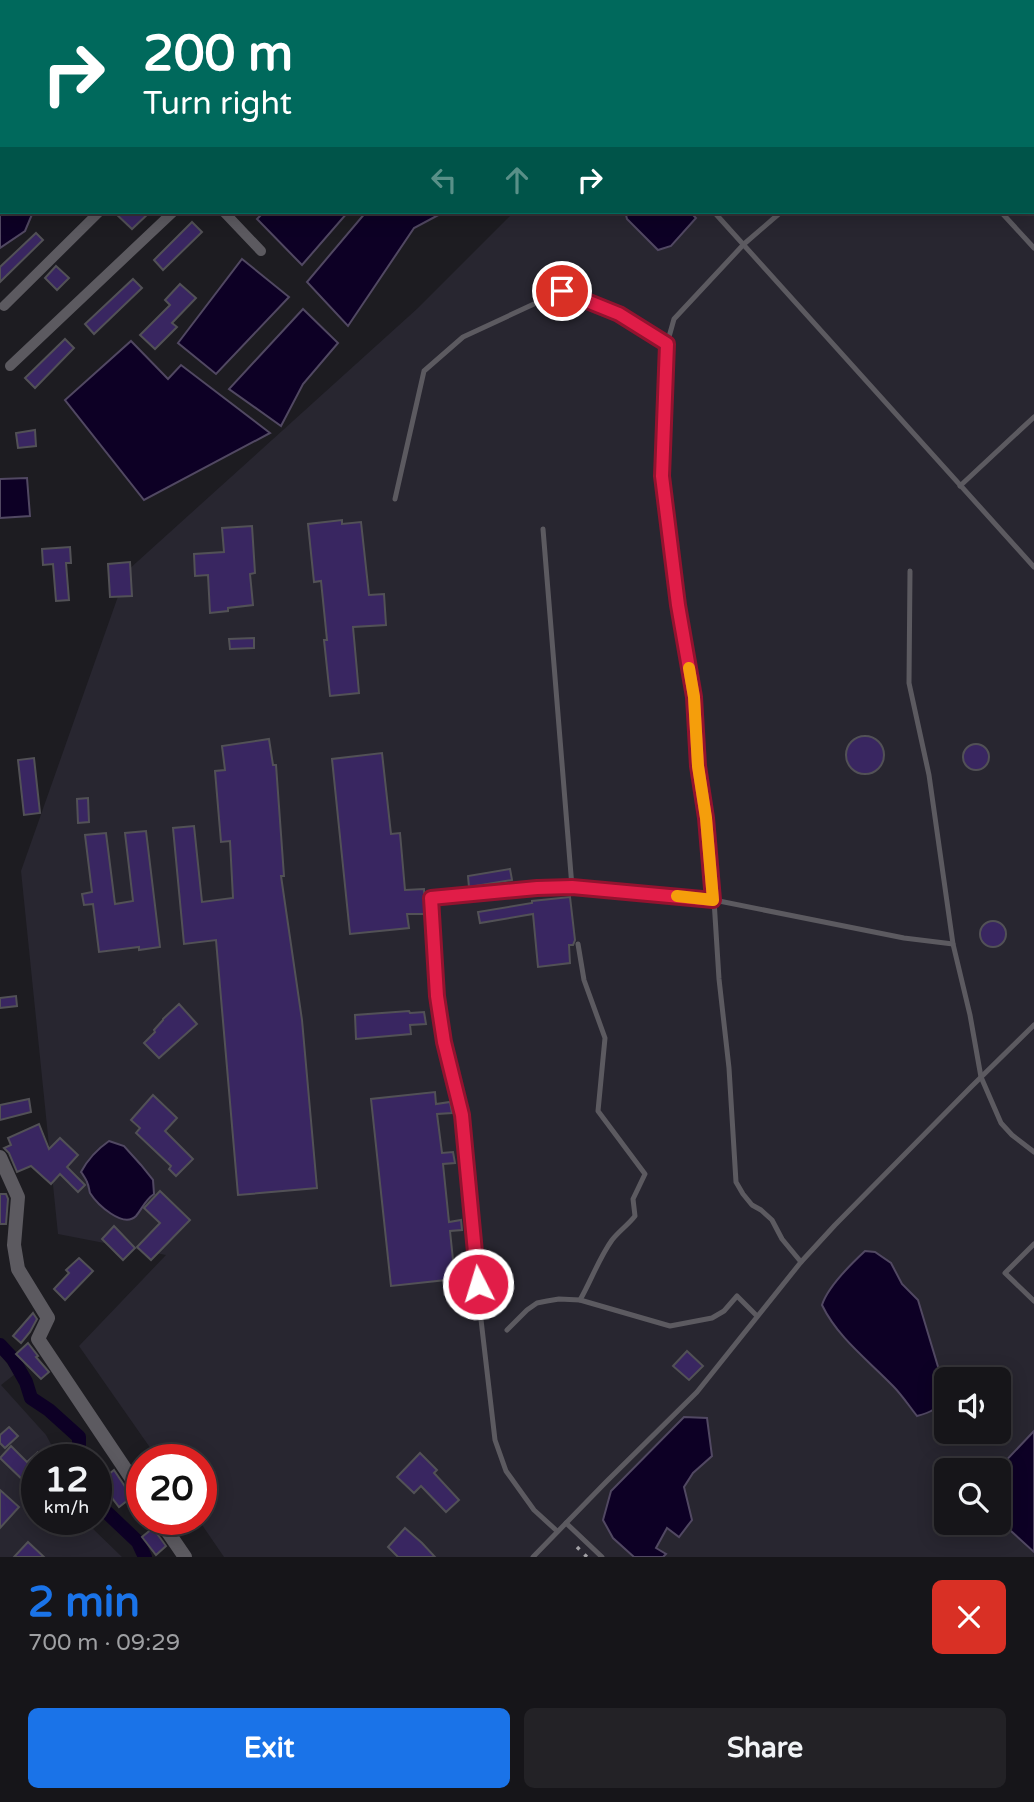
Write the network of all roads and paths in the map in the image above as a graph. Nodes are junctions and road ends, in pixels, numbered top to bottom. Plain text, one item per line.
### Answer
1 (97, 214) edge
2 (171, 214) edge
3 (226, 214) edge
4 (715, 214) edge
5 (778, 214) edge
6 (1003, 214) edge
7 (744, 244) junction
8 (1034, 248) edge
9 (261, 251) dead end
10 (4, 306) dead end
11 (667, 344) junction
12 (10, 366) dead end
13 (1034, 417) edge
14 (960, 486) junction
15 (395, 499) dead end
16 (543, 529) dead end
17 (1034, 567) edge
18 (910, 571) dead end
19 (572, 887) junction
20 (713, 900) junction
21 (578, 944) dead end
22 (953, 944) junction
23 (1034, 1025) edge
24 (981, 1077) junction
25 (1034, 1152) edge
26 (0, 1157) edge
27 (1034, 1244) edge
28 (801, 1262) junction
29 (580, 1300) junction
30 (1034, 1301) edge
31 (757, 1316) junction
32 (507, 1330) dead end
33 (126, 1470) edge
34 (566, 1522) junction
35 (557, 1531) junction
36 (170, 1535) edge
37 (185, 1557) edge
38 (533, 1557) edge
39 (602, 1557) edge

1 - 10 street
2 - 12 street
3 - 9 street
4 - 7 lane
5 - 7 lane
6 - 8 lane
7 - 11 lane
7 - 14 lane
11 - 15 lane
11 - 20 lane
13 - 14 lane
14 - 17 lane
16 - 19 lane
18 - 22 lane
19 - 20 lane
19 - 35 lane
20 - 22 lane
20 - 28 lane
21 - 29 lane
22 - 24 lane
23 - 24 lane
24 - 25 lane
24 - 28 lane
26 - 33 street
27 - 30 lane
28 - 31 lane
29 - 31 lane
29 - 32 lane
31 - 34 lane
34 - 35 lane
34 - 39 lane
35 - 38 lane
36 - 37 street

